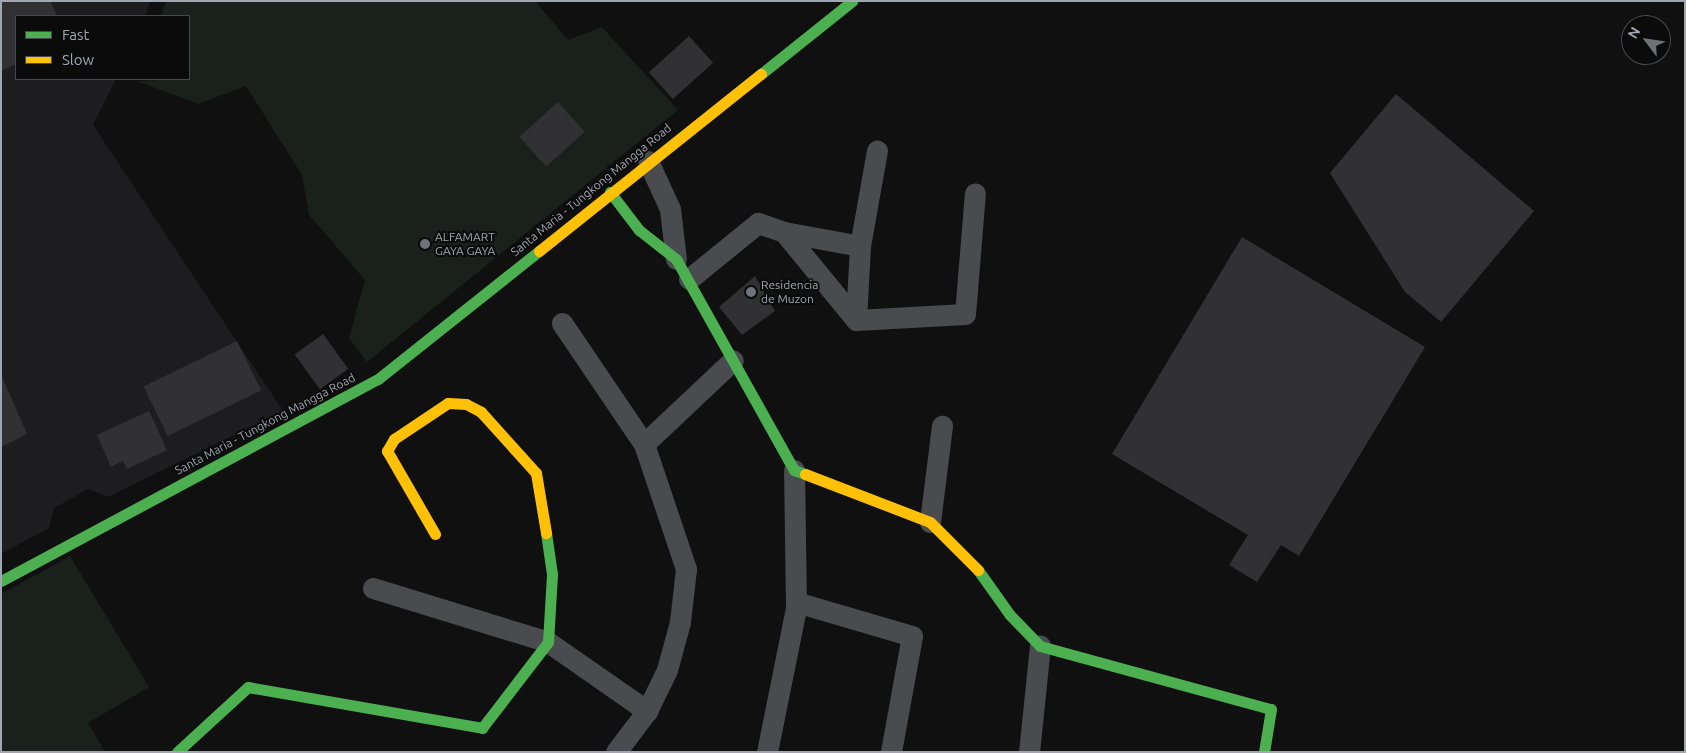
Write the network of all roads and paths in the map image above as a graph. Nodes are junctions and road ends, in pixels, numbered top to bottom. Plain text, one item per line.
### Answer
1 (852, 1) edge
2 (877, 152) dead end
3 (648, 161) junction
4 (610, 192) junction
5 (974, 193) dead end
6 (784, 232) junction
7 (860, 246) junction
8 (676, 259) junction
9 (689, 279) junction
10 (856, 320) junction
11 (562, 324) dead end
12 (733, 360) junction
13 (942, 426) dead end
14 (644, 444) junction
15 (794, 470) junction
16 (930, 522) junction
17 (436, 534) dead end
18 (1, 581) edge
19 (373, 588) dead end
20 (796, 602) junction
21 (548, 642) junction
22 (1040, 646) junction
23 (646, 711) junction
24 (177, 752) edge
25 (616, 752) edge
26 (767, 752) edge
27 (891, 752) edge
28 (1029, 752) edge
29 (1264, 752) edge

1 - 3 street, Santa Maria - Tungkong Mangga Road
2 - 7 street
3 - 4 street, Santa Maria - Tungkong Mangga Road
3 - 8 street
4 - 8 street
4 - 18 street, Santa Maria - Tungkong Mangga Road
5 - 10 street
6 - 7 street
6 - 9 street
6 - 10 street
7 - 10 street
8 - 9 street
9 - 12 street
11 - 14 street
12 - 14 street
12 - 15 street
13 - 16 street
14 - 23 street
15 - 16 street
15 - 20 street
16 - 22 street
17 - 21 street
19 - 21 street
20 - 26 street
20 - 27 street
21 - 23 street
21 - 24 street
22 - 28 street
22 - 29 street
23 - 25 street

